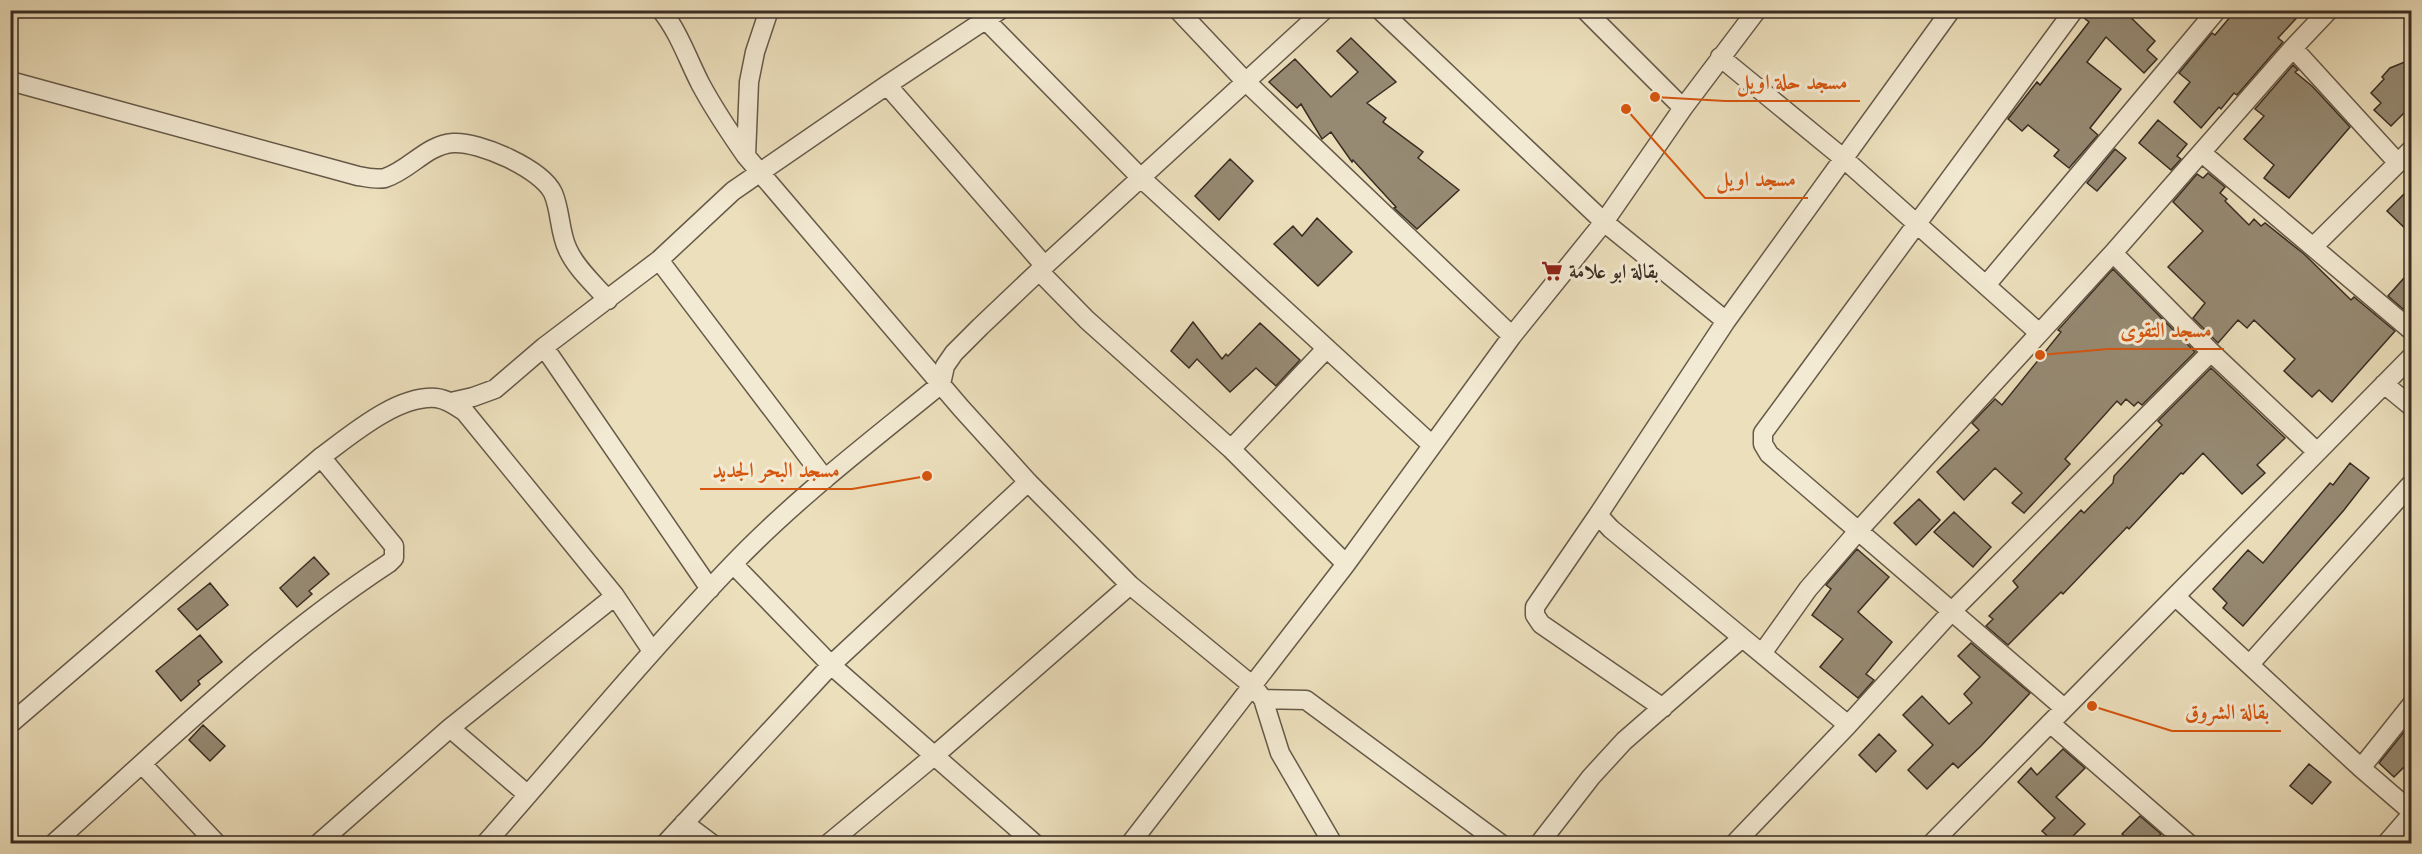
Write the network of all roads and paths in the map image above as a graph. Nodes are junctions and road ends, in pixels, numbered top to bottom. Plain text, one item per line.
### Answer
1 (769, 10) edge
2 (1178, 10) edge
3 (1324, 10) edge
4 (1380, 10) edge
5 (1585, 10) edge
6 (1757, 10) edge
7 (1951, 10) edge
8 (2074, 10) edge
9 (2217, 10) edge
10 (2329, 10) edge
11 (988, 14) edge
12 (672, 15) edge
13 (2293, 48) junction
14 (1720, 57) junction
15 (10, 81) edge
16 (1245, 81) junction
17 (887, 85) junction
18 (1683, 108) junction
19 (2412, 149) edge
20 (2202, 153) junction
21 (746, 156) junction
22 (1843, 158) junction
23 (2398, 163) junction
24 (761, 171) junction
25 (1140, 177) junction
26 (1604, 222) junction
27 (1916, 224) junction
28 (2313, 247) junction
29 (2113, 253) junction
30 (659, 260) junction
31 (1041, 268) junction
32 (1987, 284) junction
33 (608, 300) junction
34 (1725, 321) junction
35 (2412, 331) edge
36 (2038, 332) junction
37 (1512, 336) junction
38 (544, 347) junction
39 (1326, 349) junction
40 (2211, 352) junction
41 (2412, 356) edge
42 (941, 384) junction
43 (2384, 384) junction
44 (451, 402) junction
45 (2412, 406) edge
46 (1432, 445) junction
47 (1231, 449) junction
48 (2316, 452) junction
49 (321, 457) junction
50 (825, 479) junction
51 (1028, 482) junction
52 (2412, 483) edge
53 (1599, 515) junction
54 (1859, 530) junction
55 (733, 564) junction
56 (1346, 564) junction
57 (1130, 585) junction
58 (710, 589) junction
59 (615, 596) junction
60 (2176, 597) junction
61 (1952, 611) junction
62 (1743, 638) junction
63 (652, 651) junction
64 (1763, 652) junction
65 (2250, 664) junction
66 (831, 665) junction
67 (1258, 692) junction
68 (2412, 704) edge
69 (1663, 708) junction
70 (2064, 708) junction
71 (2050, 723) junction
72 (10, 724) edge
73 (1848, 725) junction
74 (450, 728) junction
75 (934, 756) junction
76 (142, 764) junction
77 (2361, 768) junction
78 (528, 795) junction
79 (2412, 813) edge
80 (684, 823) junction
81 (1029, 842) edge
82 (53, 843) edge
83 (217, 843) edge
84 (318, 843) edge
85 (485, 843) edge
86 (665, 843) edge
87 (712, 843) edge
88 (828, 843) edge
89 (1130, 843) edge
90 (1334, 843) edge
91 (1501, 843) edge
92 (1539, 843) edge
93 (1734, 843) edge
94 (1931, 843) edge
95 (2189, 843) edge
96 (2385, 843) edge

1 - 21 street
2 - 16 street
3 - 16 street
4 - 26 street
5 - 18 street
6 - 14 street
7 - 22 street
8 - 27 street
9 - 32 street
10 - 13 street
11 - 17 street
11 - 25 street
12 - 21 street
13 - 20 street
13 - 23 street
14 - 18 street
14 - 22 street
15 - 33 street
16 - 25 street
16 - 37 street
17 - 24 street
17 - 31 street
18 - 26 street
19 - 23 street
20 - 28 street
20 - 29 street
21 - 24 street
22 - 27 street
22 - 34 street
23 - 28 street
24 - 30 street
24 - 42 street
25 - 31 street
25 - 39 street
26 - 34 street
26 - 37 street
27 - 32 street
27 - 54 street
28 - 35 street
29 - 36 street
29 - 40 street
30 - 33 street
30 - 50 street
31 - 42 street
31 - 47 street
32 - 36 street
33 - 38 street
34 - 53 street
36 - 54 street
37 - 46 street
38 - 44 street
38 - 58 street
39 - 46 street
39 - 47 street
40 - 48 street
40 - 61 street
41 - 43 street
42 - 50 street
42 - 51 street
43 - 45 street
43 - 48 street
44 - 49 street
44 - 59 street
46 - 56 street
47 - 56 street
48 - 60 street
49 - 72 street
49 - 76 street
50 - 55 street
51 - 57 street
51 - 66 street
52 - 65 street
53 - 62 street
53 - 69 street
54 - 61 street
54 - 64 street
55 - 58 street
55 - 66 street
56 - 67 street
57 - 67 street
57 - 75 street
58 - 63 street
59 - 63 street
59 - 74 street
60 - 65 street
60 - 70 street
61 - 70 street
61 - 73 street
62 - 64 street
62 - 69 street
63 - 78 street
64 - 73 street
65 - 77 street
66 - 75 street
66 - 80 street
67 - 89 street
67 - 90 street
67 - 91 street
68 - 77 street
69 - 92 street
70 - 71 street
71 - 94 street
71 - 95 street
73 - 93 street
74 - 78 street
74 - 84 street
75 - 81 street
75 - 88 street
76 - 82 street
76 - 83 street
77 - 79 street
78 - 85 street
79 - 96 street
80 - 86 street
80 - 87 street

